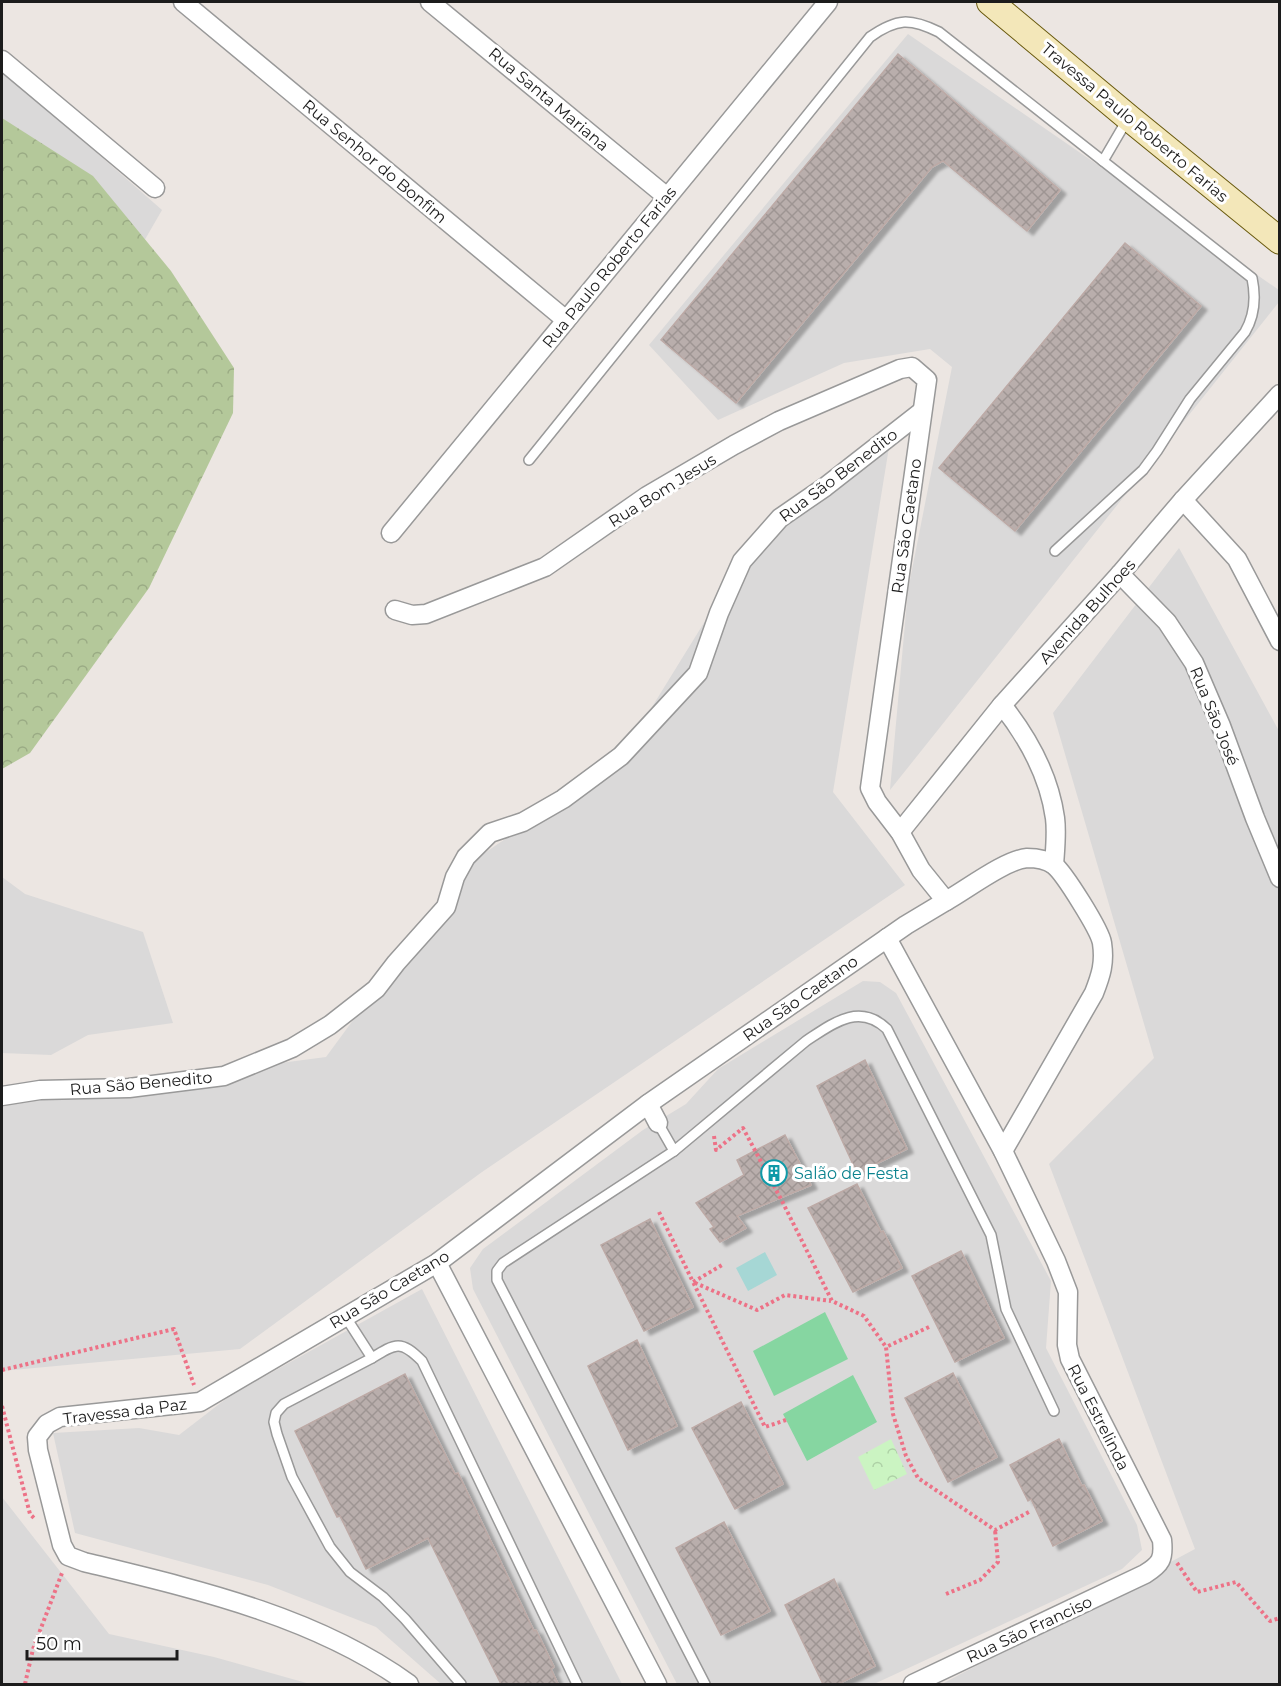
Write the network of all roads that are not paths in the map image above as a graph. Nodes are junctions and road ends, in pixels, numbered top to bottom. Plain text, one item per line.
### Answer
1 (183, 2) edge
2 (430, 2) edge
3 (828, 2) edge
4 (990, 2) edge
5 (2, 60) edge
6 (1129, 118) junction
7 (1102, 161) junction
8 (155, 188) dead end
9 (667, 197) junction
10 (1280, 241) edge
11 (566, 320) junction
12 (927, 380) joint
13 (1280, 394) edge
14 (921, 412) junction
15 (529, 460) dead end
16 (1183, 500) junction
17 (391, 533) dead end
18 (1055, 551) dead end
19 (1119, 574) junction
20 (395, 610) dead end
21 (1280, 641) edge
22 (1002, 705) junction
23 (900, 832) junction
24 (1054, 865) junction
25 (1280, 878) edge
26 (946, 901) junction
27 (887, 938) junction
28 (2, 1096) edge
29 (648, 1104) junction
30 (658, 1123) joint
31 (674, 1151) junction
32 (1003, 1151) junction
33 (437, 1263) junction
34 (345, 1316) junction
35 (372, 1358) junction
36 (200, 1402) joint
37 (1054, 1411) dead end
38 (1145, 1574) joint
39 (409, 1684) edge
40 (462, 1684) edge
41 (577, 1684) edge
42 (657, 1684) edge
43 (705, 1684) edge
44 (913, 1684) edge

1 - 11 street, Rua Senhor do Bonfim
2 - 9 street, Rua Santa Mariana
3 - 9 street, Rua Paulo Roberto Farias
4 - 6 street, Travessa Paulo Roberto Farias
5 - 8 street
6 - 7 lane
6 - 10 street, Travessa Paulo Roberto Farias
7 - 15 lane
7 - 18 lane
9 - 11 street, Rua Paulo Roberto Farias
11 - 17 street, Rua Paulo Roberto Farias
12 - 14 street, Rua São Caetano
12 - 20 street, Rua Bom Jesus
13 - 16 street, Avenida Bulhoes
14 - 23 street, Rua São Caetano
14 - 28 street, Rua São Benedito
16 - 19 street, Avenida Bulhoes
16 - 21 street
19 - 22 street, Avenida Bulhoes
19 - 25 street, Rua São José
22 - 23 street, Avenida Bulhoes
22 - 24 street
23 - 26 street, Rua São Caetano
24 - 26 street
24 - 32 street
26 - 27 street, Rua São Caetano
27 - 29 street, Rua São Caetano
27 - 32 street, Rua Estrelinda
29 - 30 street
29 - 33 street, Rua São Caetano
30 - 31 lane
31 - 37 lane
31 - 43 lane
32 - 38 street, Rua Estrelinda
33 - 34 street, Rua São Caetano
33 - 42 street
34 - 35 lane
34 - 36 street, Rua São Caetano
35 - 40 lane
35 - 41 lane
36 - 39 street, Travessa da Paz
38 - 44 street, Rua São Franciso

